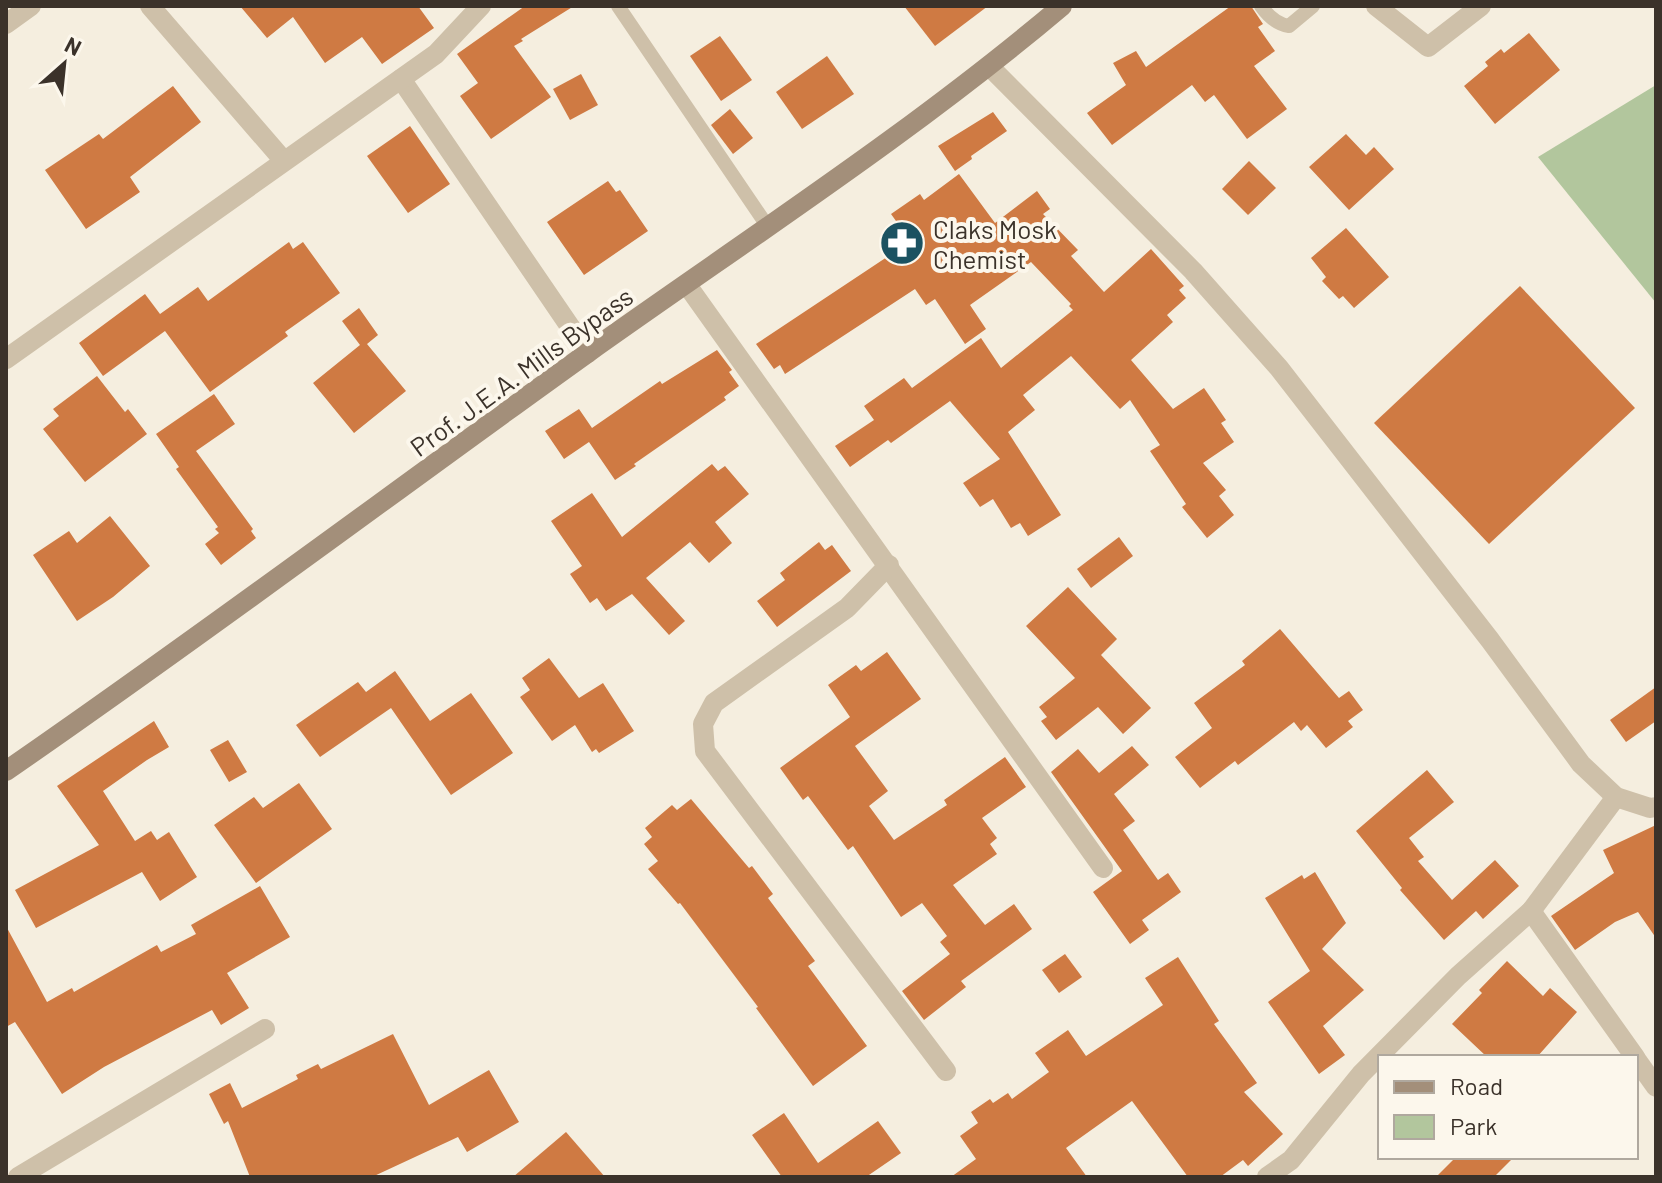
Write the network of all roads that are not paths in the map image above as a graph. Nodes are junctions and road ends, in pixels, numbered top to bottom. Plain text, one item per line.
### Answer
1 (31, 6) edge
2 (150, 6) edge
3 (481, 6) edge
4 (618, 6) edge
5 (1062, 6) edge
6 (1261, 6) edge
7 (1313, 6) edge
8 (1376, 6) edge
9 (1481, 6) edge
10 (6, 24) edge
11 (990, 67) junction
12 (401, 79) junction
13 (284, 161) junction
14 (768, 227) junction
15 (687, 285) junction
16 (588, 353) junction
17 (6, 359) edge
18 (889, 565) junction
19 (6, 771) edge
20 (1616, 797) junction
21 (1656, 807) edge
22 (1103, 868) dead end
23 (1531, 911) junction
24 (265, 1029) dead end
25 (1380, 1055) edge
26 (1633, 1055) edge
27 (1378, 1057) edge
28 (1638, 1062) edge
29 (946, 1071) dead end
30 (1656, 1087) edge
31 (1296, 1169) edge
32 (18, 1177) edge
33 (1267, 1177) edge

1 - 10 street
2 - 13 street
3 - 12 street
4 - 14 lane
5 - 11 street, Prof. J.E.A. Mills Bypass
6 - 7 lane
8 - 9 street
11 - 14 street, Prof. J.E.A. Mills Bypass
11 - 20 street
12 - 13 street
12 - 16 street
13 - 17 street
14 - 15 street, Prof. J.E.A. Mills Bypass
15 - 16 street, Prof. J.E.A. Mills Bypass
15 - 18 street
16 - 19 street, Prof. J.E.A. Mills Bypass
18 - 22 street
18 - 29 street
20 - 21 street
20 - 23 street
23 - 25 street
23 - 26 street
24 - 32 street
27 - 31 street
28 - 30 street
31 - 33 street

